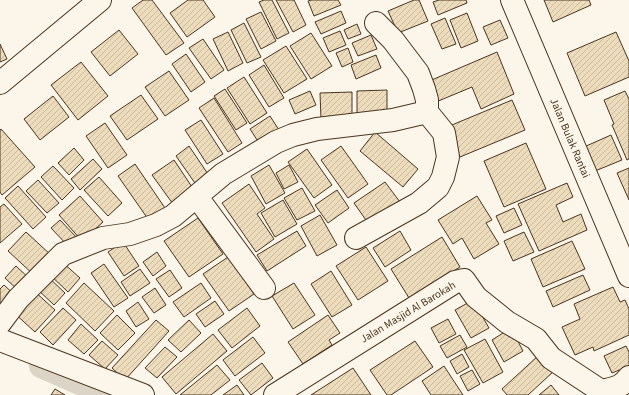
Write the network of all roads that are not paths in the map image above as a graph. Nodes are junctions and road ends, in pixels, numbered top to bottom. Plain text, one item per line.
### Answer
1 (100, 0) edge
2 (512, 0) edge
3 (376, 22) dead end
4 (0, 83) edge
5 (427, 112) junction
6 (197, 197) junction
7 (356, 238) dead end
8 (629, 276) edge
9 (264, 288) dead end
10 (0, 323) edge
11 (0, 340) edge
12 (629, 377) edge
13 (143, 395) edge
14 (274, 395) edge

1 - 4 street
2 - 8 street, Jalan Bulak Rantai
3 - 5 street
5 - 6 street
5 - 7 street
6 - 9 street
6 - 10 street
11 - 13 street
12 - 14 street, Jalan Masjid Al Barokah

